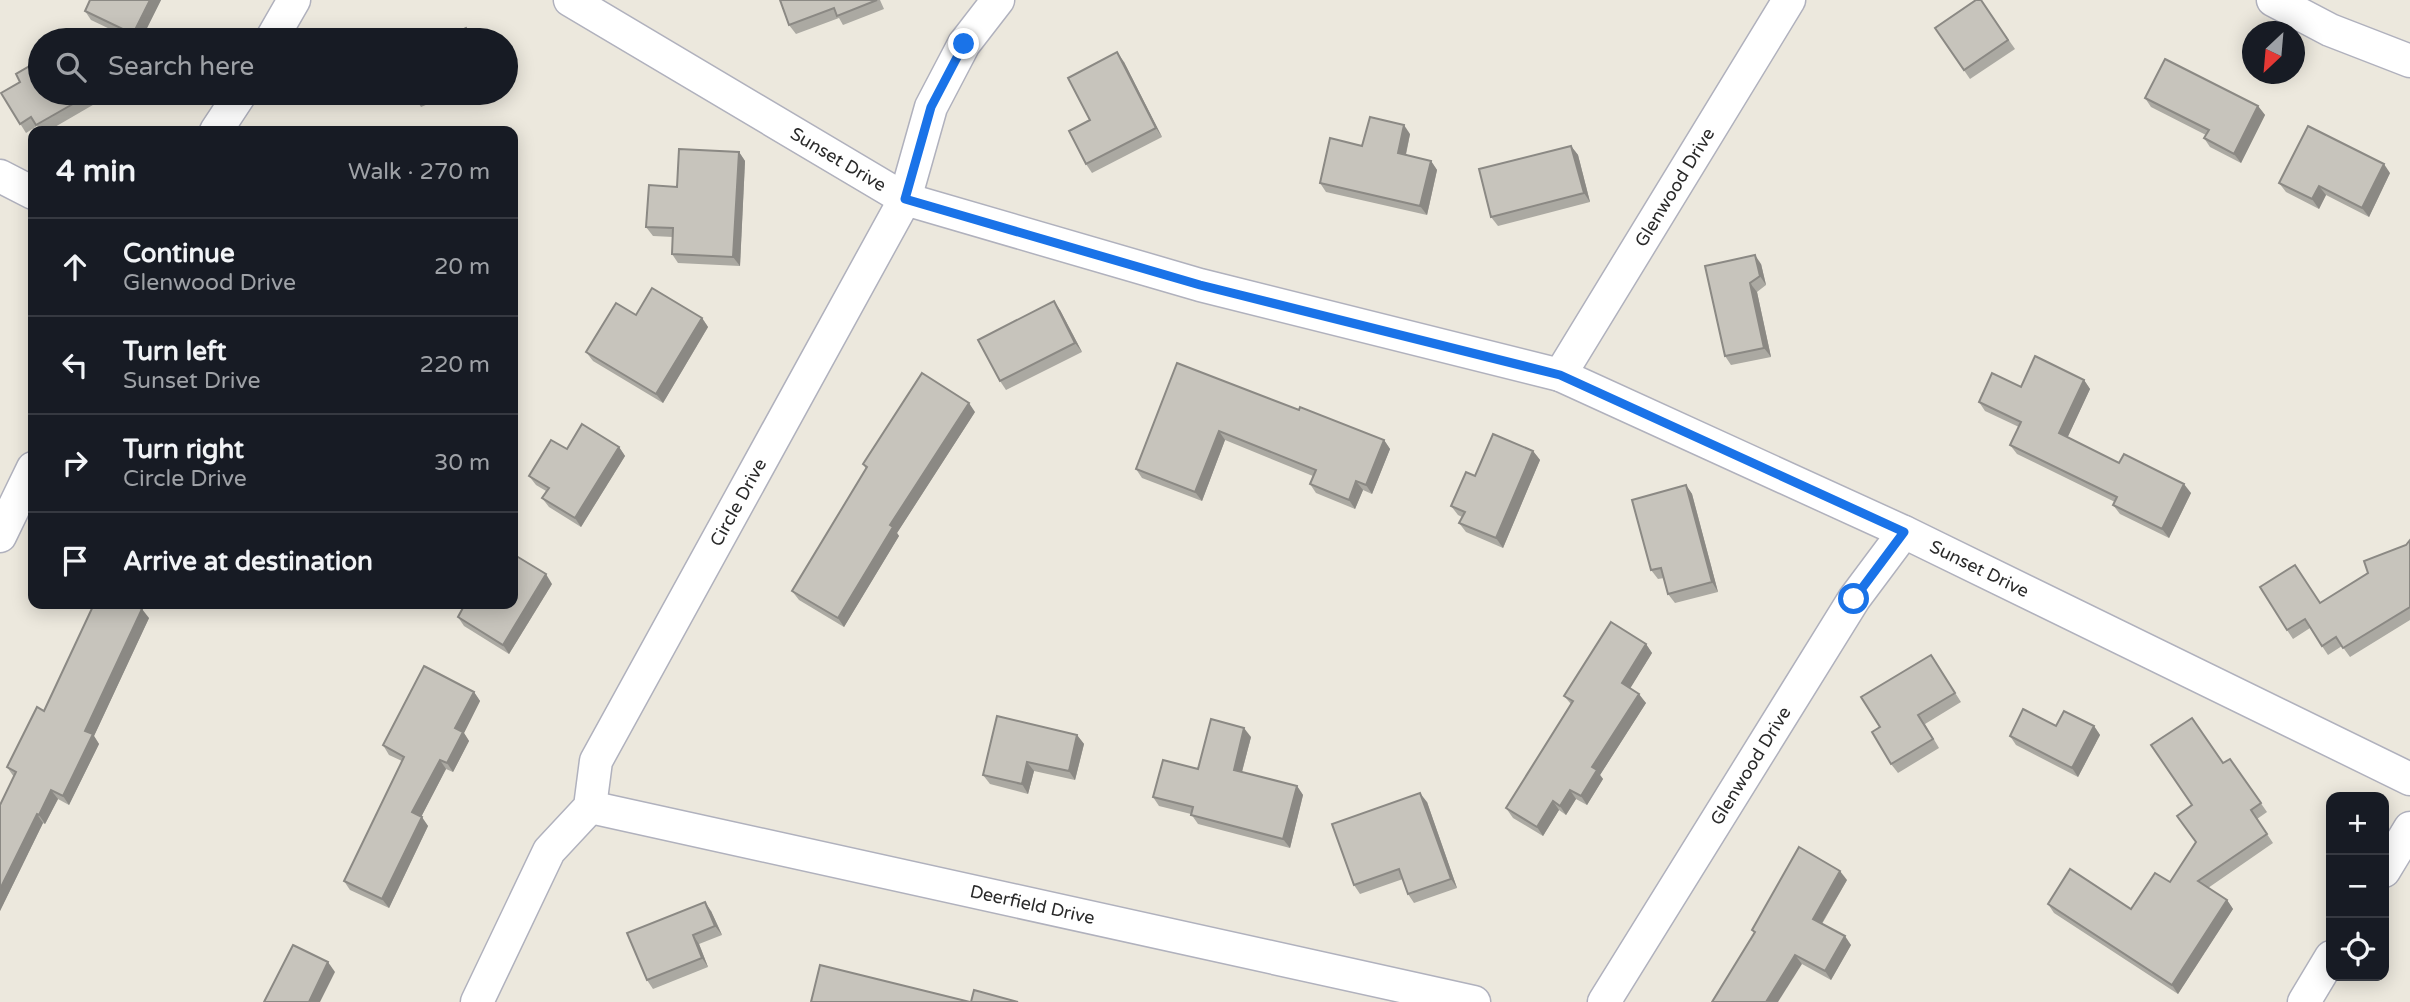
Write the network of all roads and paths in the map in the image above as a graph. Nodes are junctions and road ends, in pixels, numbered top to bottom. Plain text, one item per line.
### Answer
1 (294, 0) edge
2 (570, 0) edge
3 (998, 0) edge
4 (1789, 0) edge
5 (2273, 0) edge
6 (278, 28) edge
7 (2410, 61) edge
8 (233, 105) edge
9 (219, 126) edge
10 (0, 176) edge
11 (28, 190) edge
12 (905, 199) junction
13 (1560, 375) junction
14 (28, 478) edge
15 (1904, 532) junction
16 (0, 536) edge
17 (2410, 779) edge
18 (590, 807) junction
19 (2410, 828) edge
20 (2389, 863) edge
21 (2326, 965) edge
22 (477, 1002) edge
23 (1474, 1002) edge
24 (1604, 1002) edge
25 (2304, 1002) edge

1 - 6 street
2 - 12 street, Sunset Drive
3 - 12 street, Circle Drive
4 - 13 street, Glenwood Drive
5 - 7 street
8 - 9 street
10 - 11 street
12 - 13 street, Sunset Drive
12 - 18 street, Circle Drive
13 - 15 street, Sunset Drive
14 - 16 street
15 - 17 street, Sunset Drive
15 - 24 street, Glenwood Drive
18 - 22 street
18 - 23 street, Deerfield Drive
19 - 20 street
21 - 25 street

